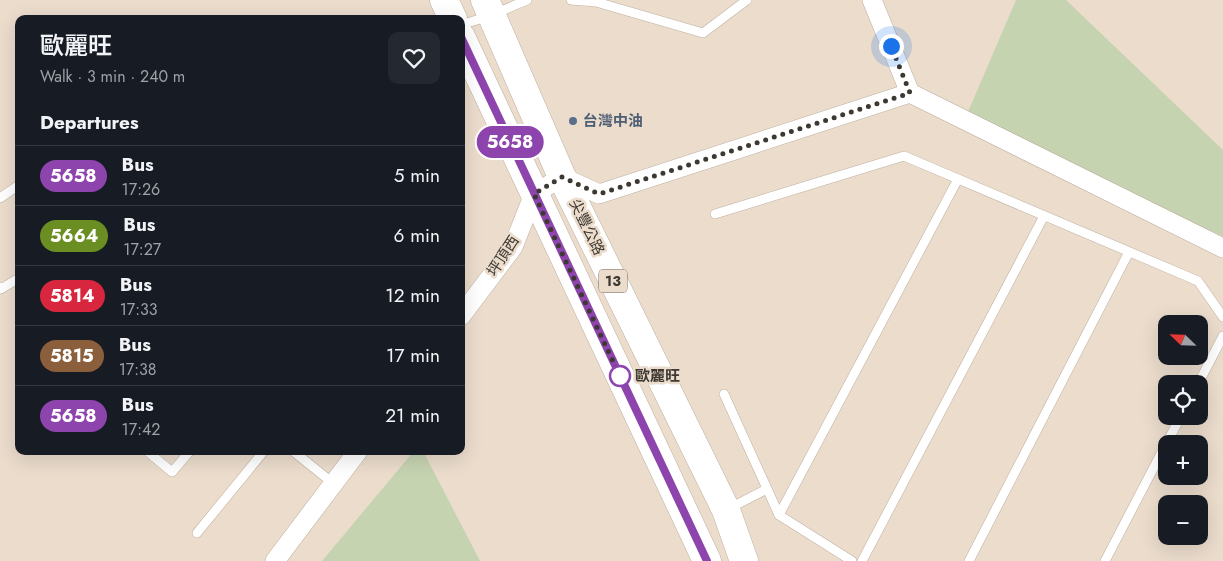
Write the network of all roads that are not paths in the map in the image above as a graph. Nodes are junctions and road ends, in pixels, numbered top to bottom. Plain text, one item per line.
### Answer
1 (444, 0) edge
2 (527, 0) edge
3 (571, 0) edge
4 (747, 0) edge
5 (872, 0) edge
6 (489, 8) edge
7 (451, 15) edge
8 (465, 23) edge
9 (465, 46) edge
10 (910, 93) junction
11 (562, 177) junction
12 (958, 179) junction
13 (15, 188) edge
14 (534, 194) junction
15 (0, 198) edge
16 (715, 214) dead end
17 (1044, 216) junction
18 (1223, 248) edge
19 (1129, 252) junction
20 (15, 280) edge
21 (0, 287) edge
22 (465, 311) edge
23 (1223, 317) edge
24 (1223, 336) edge
25 (1203, 375) edge
26 (724, 394) dead end
27 (152, 455) edge
28 (187, 455) edge
29 (261, 455) edge
30 (298, 455) edge
31 (355, 455) edge
32 (1158, 459) edge
33 (334, 484) junction
34 (767, 489) junction
35 (726, 510) junction
36 (779, 515) junction
37 (197, 533) dead end
38 (275, 561) edge
39 (707, 561) edge
40 (744, 561) edge
41 (852, 561) edge
42 (862, 561) edge
43 (969, 561) edge
44 (1105, 561) edge

1 - 7 main road
2 - 6 lane
3 - 4 lane
5 - 10 street
6 - 8 lane
6 - 11 main road, 尖豐公路 / 13
9 - 14 main road, 13
10 - 11 street
10 - 18 street
11 - 14 street
11 - 35 main road, 尖豐公路 / 13
12 - 16 lane
12 - 17 lane
12 - 36 lane
13 - 15 lane
14 - 22 street, 坪頂西
14 - 39 main road, 13
17 - 19 lane
17 - 42 lane
19 - 23 lane
19 - 43 lane
20 - 21 lane
24 - 25 lane
26 - 34 lane
27 - 28 lane
29 - 37 lane
30 - 33 lane
31 - 33 street
32 - 44 lane
33 - 38 street
34 - 35 lane
34 - 36 lane
35 - 40 main road, 尖豐公路 / 13
36 - 41 lane

